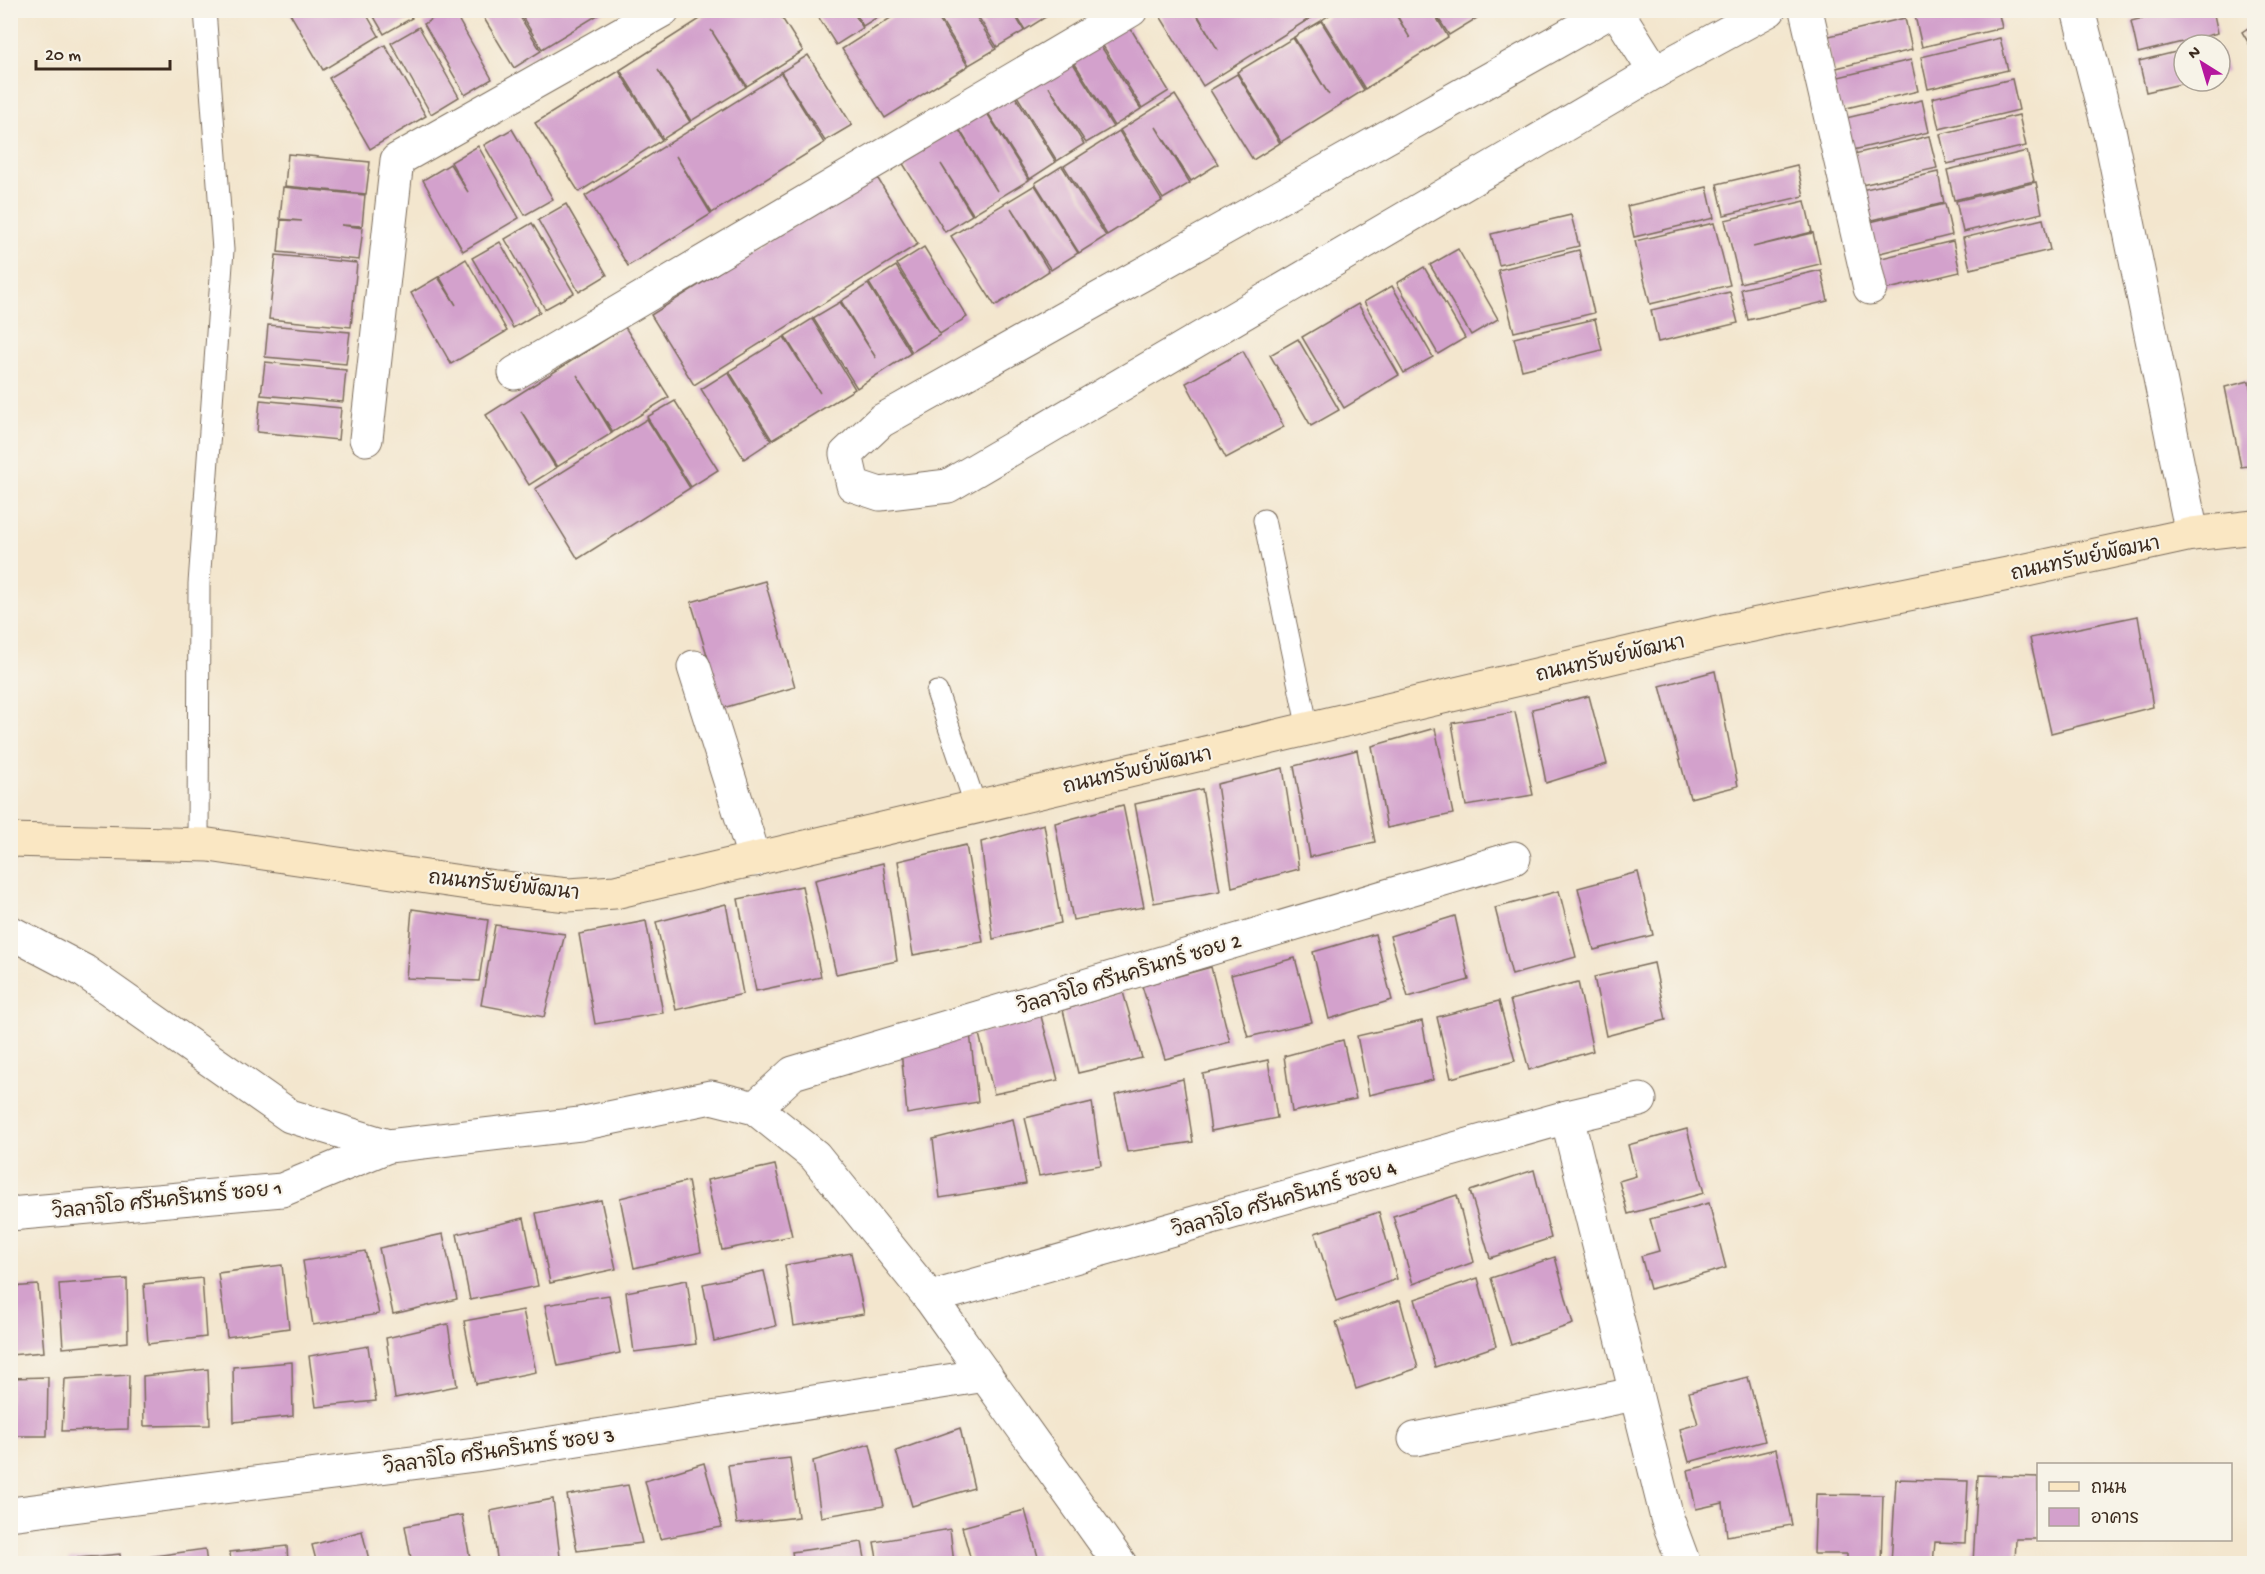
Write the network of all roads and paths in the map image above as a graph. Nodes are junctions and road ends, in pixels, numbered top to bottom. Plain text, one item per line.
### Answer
1 (205, 10) edge
2 (663, 10) edge
3 (1131, 10) edge
4 (1614, 10) edge
5 (1769, 10) edge
6 (1806, 10) edge
7 (2078, 10) edge
8 (1655, 72) junction
9 (1870, 288) dead end
10 (515, 374) dead end
11 (366, 439) dead end
12 (1264, 520) dead end
13 (2254, 527) edge
14 (2192, 534) junction
15 (694, 667) dead end
16 (938, 692) dead end
17 (1308, 729) junction
18 (976, 807) junction
19 (10, 840) edge
20 (198, 844) junction
21 (1514, 858) dead end
22 (755, 860) junction
23 (10, 932) edge
24 (1640, 1100) dead end
25 (755, 1108) junction
26 (1567, 1117) junction
27 (388, 1146) junction
28 (10, 1214) edge
29 (930, 1298) junction
30 (986, 1376) junction
31 (1635, 1394) junction
32 (1415, 1439) dead end
33 (10, 1514) edge
34 (1120, 1563) edge
35 (1684, 1563) edge

1 - 20 lane
2 - 11 street
3 - 10 street
4 - 8 street
4 - 8 street
5 - 8 street
6 - 9 street
7 - 14 street
12 - 17 lane
13 - 14 street, ถนนทรัพย์พัฒนา
14 - 17 street, ถนนทรัพย์พัฒนา
15 - 22 street
16 - 18 lane
17 - 18 street, ถนนทรัพย์พัฒนา
18 - 22 street, ถนนทรัพย์พัฒนา
19 - 20 street, ถนนทรัพย์พัฒนา
20 - 22 street, ถนนทรัพย์พัฒนา
21 - 25 street, วิลลาจิโอ ศรีนครินทร์ ซอย 2
23 - 27 street
24 - 26 street, วิลลาจิโอ ศรีนครินทร์ ซอย 4
25 - 27 street
25 - 29 street
26 - 29 street, วิลลาจิโอ ศรีนครินทร์ ซอย 4
26 - 31 street
27 - 28 street, วิลลาจิโอ ศรีนครินทร์ ซอย 1
29 - 30 street
30 - 33 street, วิลลาจิโอ ศรีนครินทร์ ซอย 3
30 - 34 street
31 - 32 street
31 - 35 street

